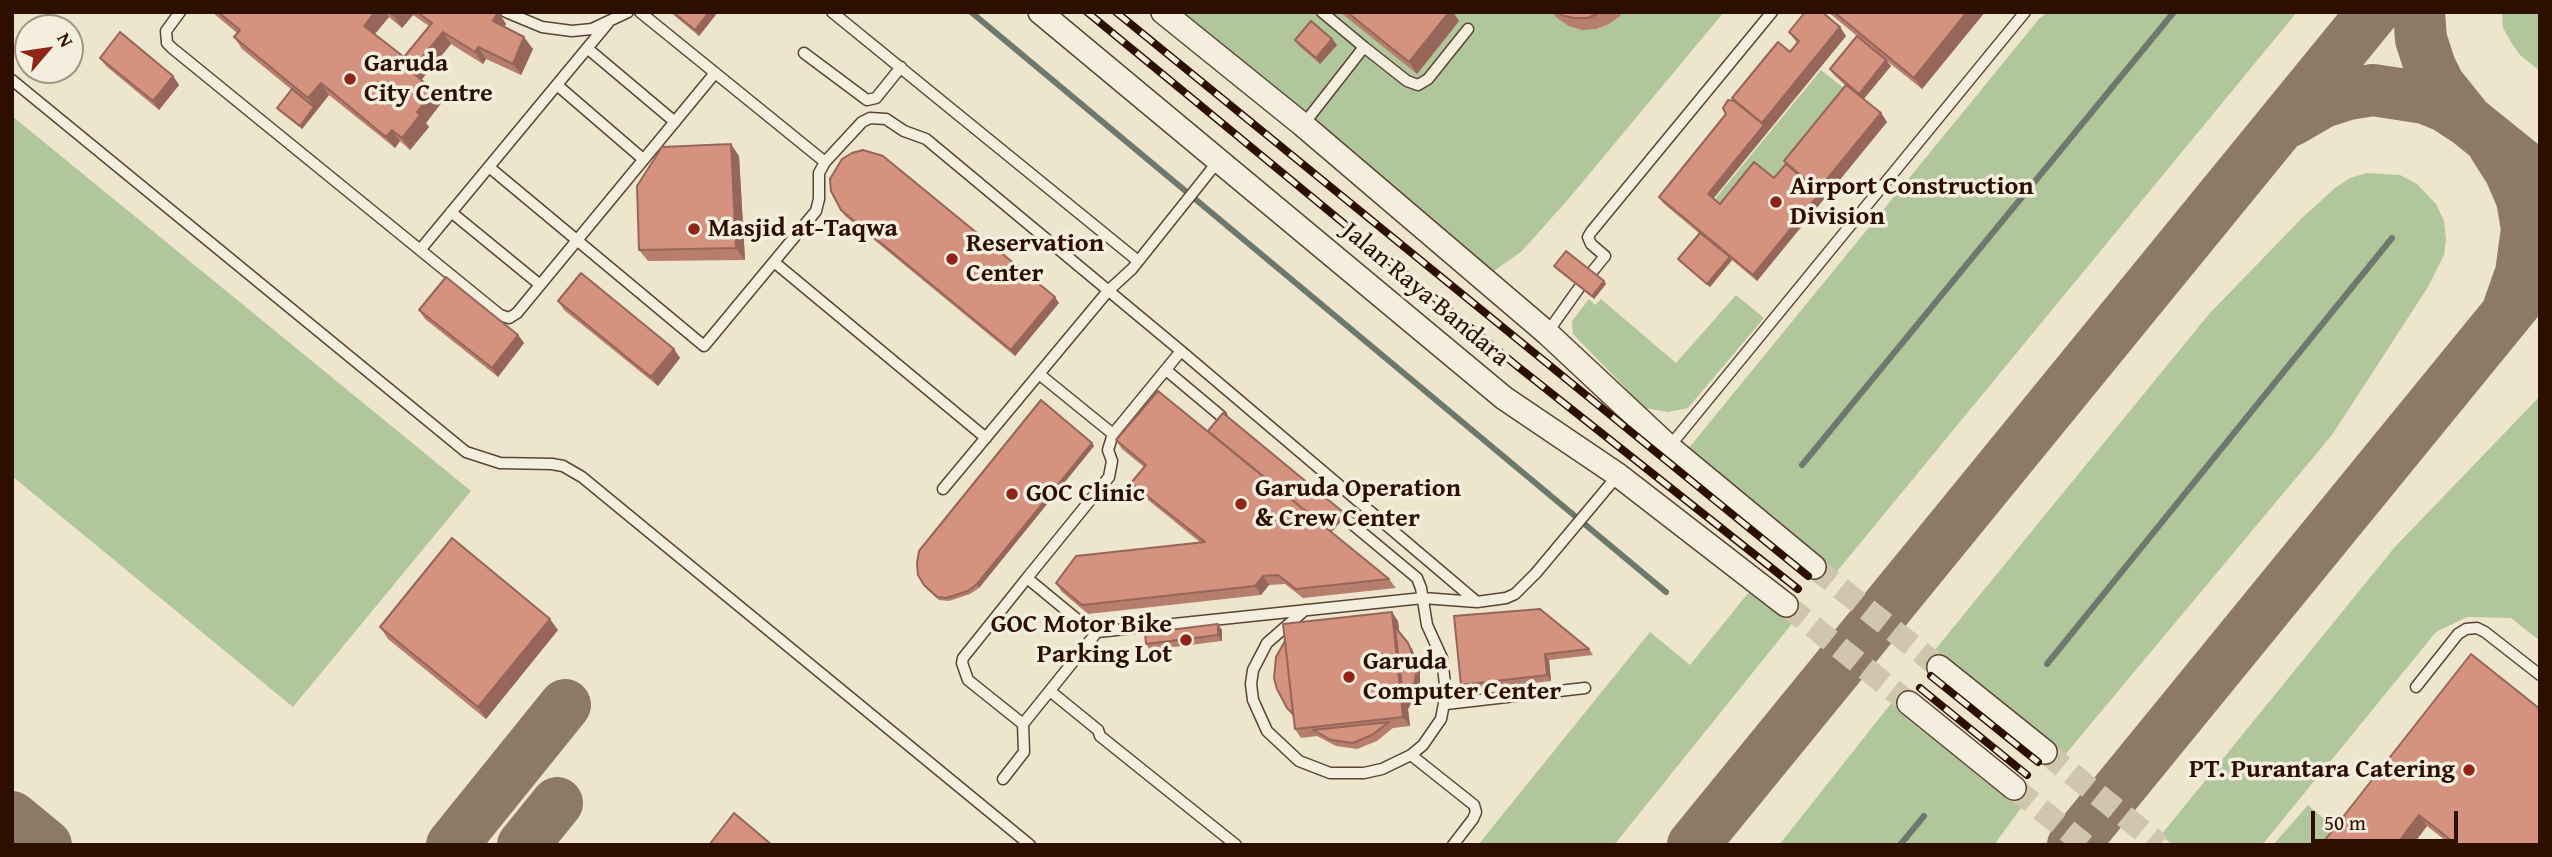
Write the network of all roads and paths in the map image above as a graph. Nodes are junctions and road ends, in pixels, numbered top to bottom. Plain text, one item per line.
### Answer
1 (180, 12) edge
2 (506, 12) edge
3 (628, 12) edge
4 (640, 12) edge
5 (832, 12) edge
6 (1040, 12) edge
7 (1163, 12) edge
8 (1322, 12) edge
9 (1772, 12) edge
10 (2025, 12) edge
11 (608, 23) junction
12 (1468, 29) dead end
13 (1364, 47) junction
14 (587, 48) junction
15 (804, 53) dead end
16 (901, 67) junction
17 (715, 73) junction
18 (12, 80) edge
19 (557, 85) junction
20 (675, 122) junction
21 (1303, 125) junction
22 (643, 159) junction
23 (1220, 160) junction
24 (824, 162) junction
25 (489, 167) junction
26 (451, 212) junction
27 (576, 240) junction
28 (420, 250) junction
29 (1139, 261) junction
30 (774, 262) junction
31 (1592, 272) edge
32 (539, 284) junction
33 (1579, 288) edge
34 (1108, 291) junction
35 (1548, 333) junction
36 (1181, 351) junction
37 (1166, 370) junction
38 (1040, 374) junction
39 (1221, 416) edge
40 (1113, 435) junction
41 (986, 438) junction
42 (1669, 447) junction
43 (1618, 475) junction
44 (943, 489) dead end
45 (1346, 519) dead end
46 (1814, 567) tunnel mouth
47 (1027, 578) junction
48 (1423, 598) junction
49 (1477, 602) junction
50 (1786, 605) tunnel mouth
51 (1305, 610) junction
52 (1097, 632) junction
53 (1939, 667) tunnel mouth
54 (2540, 675) edge
55 (2416, 687) dead end
56 (1585, 688) dead end
57 (1050, 691) junction
58 (1909, 703) tunnel mouth
59 (1446, 704) junction
60 (1023, 724) junction
61 (2045, 752) tunnel mouth
62 (1411, 755) junction
63 (1003, 779) dead end
64 (2014, 788) tunnel mouth
65 (1030, 845) edge
66 (1236, 845) edge
67 (1453, 845) edge

1 - 28 lane
2 - 11 lane
3 - 11 lane
4 - 17 lane
5 - 16 lane
6 - 23 street, Jalan Raya Bandara
7 - 21 street, Jalan Raya Bandara
8 - 13 lane
9 - 31 lane
10 - 42 lane
11 - 14 lane
12 - 13 lane
13 - 21 lane
14 - 19 lane
14 - 20 lane
15 - 16 lane
16 - 29 lane
17 - 20 lane
17 - 24 lane
18 - 65 lane
19 - 22 lane
19 - 25 lane
20 - 22 lane
21 - 35 street, Jalan Raya Bandara
22 - 27 lane
23 - 29 lane
23 - 43 street, Jalan Raya Bandara
24 - 30 lane
24 - 34 lane
25 - 26 lane
25 - 27 lane
26 - 28 lane
26 - 32 lane
27 - 30 lane
27 - 32 lane
28 - 32 lane
29 - 34 lane
30 - 41 lane
33 - 35 lane
34 - 36 lane
34 - 38 lane
35 - 42 street, Jalan Raya Bandara
36 - 37 lane
36 - 49 lane
37 - 39 lane
37 - 40 lane
38 - 40 lane
38 - 41 lane
40 - 47 lane
41 - 44 lane
42 - 46 street, Jalan Raya Bandara
43 - 49 lane
43 - 50 street, Jalan Raya Bandara
45 - 48 lane
47 - 52 lane
47 - 60 lane
48 - 49 lane
48 - 51 lane
48 - 59 lane
51 - 52 lane
51 - 62 lane
52 - 57 lane
53 - 61 street
54 - 55 lane
56 - 59 lane
57 - 60 lane
57 - 66 lane
58 - 64 street
59 - 62 lane
60 - 63 lane
62 - 67 lane

